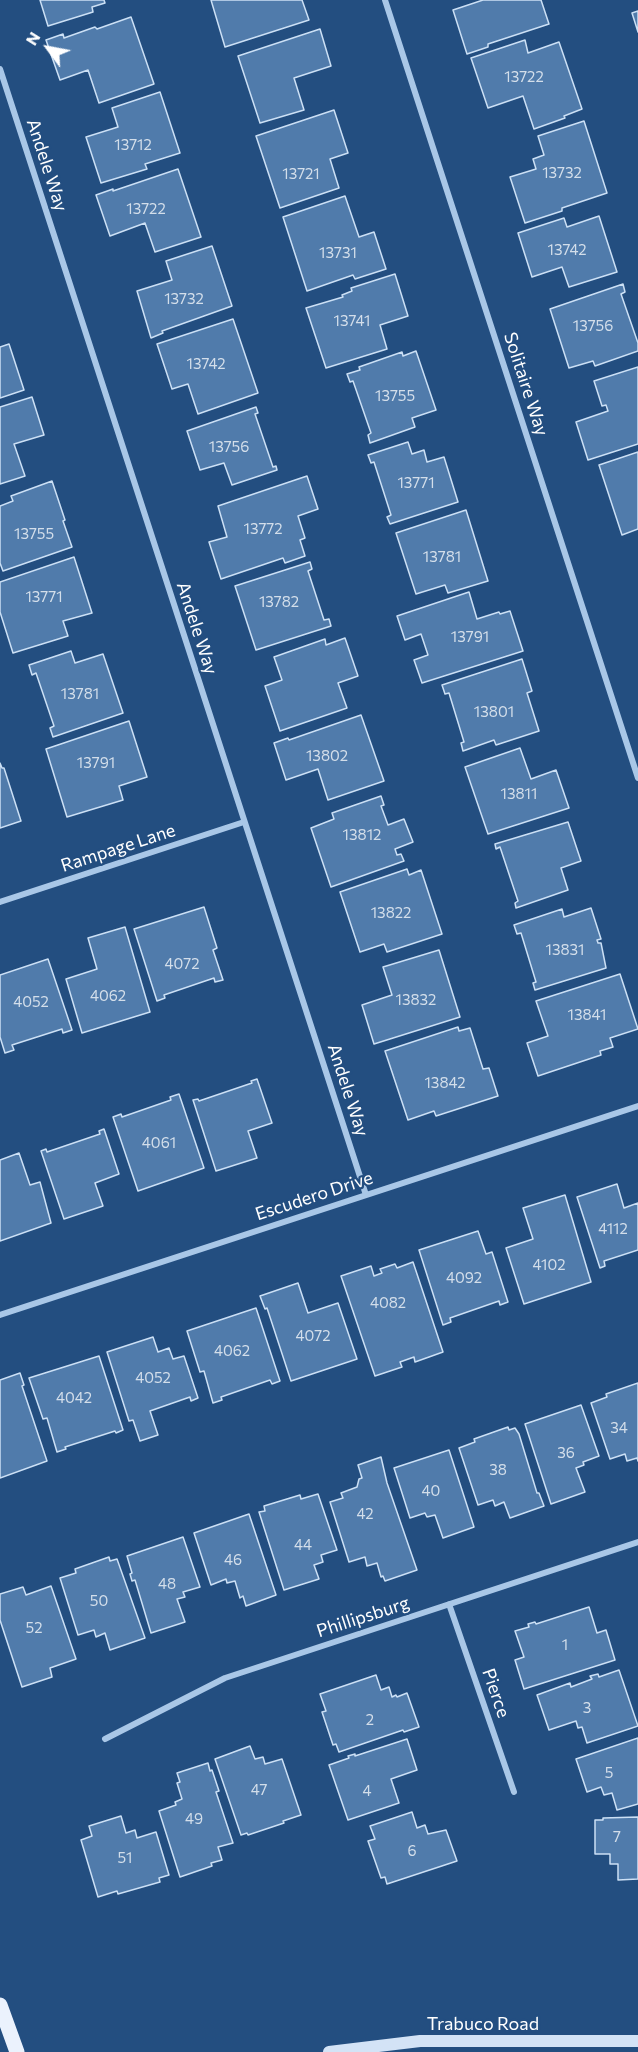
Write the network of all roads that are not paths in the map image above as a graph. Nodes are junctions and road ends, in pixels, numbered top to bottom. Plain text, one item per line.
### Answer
1 (385, 0) edge
2 (0, 69) edge
3 (638, 778) edge
4 (244, 822) junction
5 (0, 902) edge
6 (638, 1106) edge
7 (366, 1195) junction
8 (0, 1315) edge
9 (638, 1542) edge
10 (449, 1604) junction
11 (105, 1739) dead end
12 (514, 1792) dead end
13 (0, 2005) edge
14 (638, 2041) edge
15 (17, 2052) edge
16 (329, 2052) edge

1 - 3 street, Solitaire Way
2 - 4 street, Andele Way
4 - 5 street, Rampage Lane
4 - 7 street, Andele Way
6 - 7 street, Escudero Drive
7 - 8 street, Escudero Drive
9 - 10 street, Phillipsburg
10 - 11 street, Phillipsburg
10 - 12 street, Pierce
13 - 15 main road
14 - 16 main road, Trabuco Road

